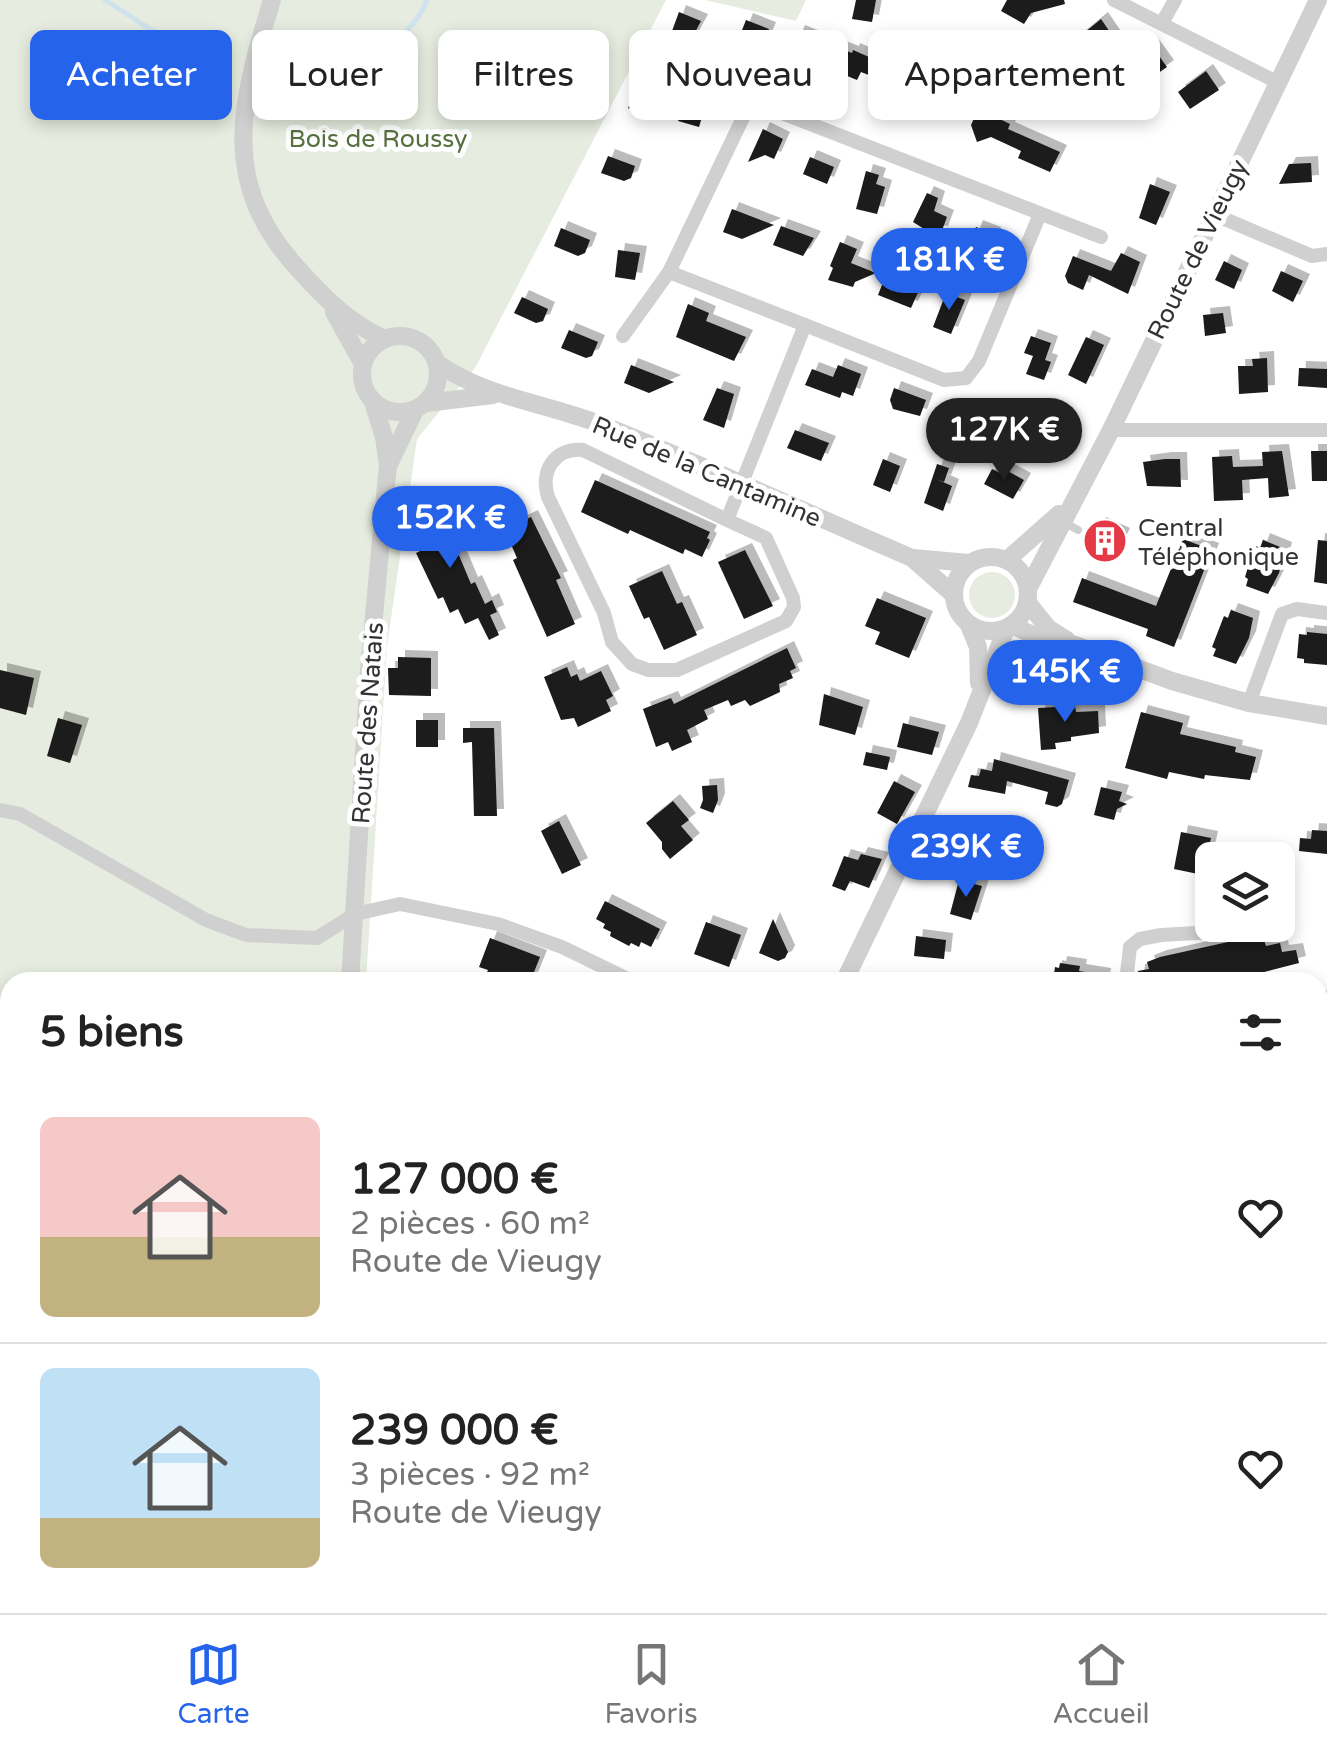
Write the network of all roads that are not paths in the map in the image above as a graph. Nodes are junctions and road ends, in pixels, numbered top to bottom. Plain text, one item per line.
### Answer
1 (272, 0) edge
2 (1114, 0) edge
3 (1175, 0) edge
4 (1318, 0) edge
5 (1162, 24) junction
6 (1278, 82) junction
7 (1040, 214) junction
8 (1213, 214) junction
9 (1102, 237) dead end
10 (1327, 254) edge
11 (669, 272) junction
12 (329, 303) junction
13 (805, 325) junction
14 (623, 336) dead end
15 (384, 339) junction
16 (437, 363) junction
17 (363, 364) junction
18 (498, 394) junction
19 (373, 402) junction
20 (420, 406) junction
21 (1111, 430) junction
22 (1327, 430) edge
23 (388, 464) junction
24 (740, 484) junction
25 (1075, 498) junction
26 (727, 520) junction
27 (912, 558) junction
28 (1007, 560) junction
29 (969, 564) junction
30 (954, 595) junction
31 (1028, 595) junction
32 (1327, 613) edge
33 (969, 624) junction
34 (1009, 627) junction
35 (1076, 645) junction
36 (979, 698) junction
37 (1249, 703) junction
38 (1327, 716) edge
39 (0, 810) edge
40 (355, 914) junction
41 (1195, 933) edge
42 (351, 972) edge
43 (614, 972) edge
44 (849, 972) edge
45 (1127, 972) edge

1 - 12 street
2 - 5 street
3 - 5 street
4 - 6 street, Route de Vieugy
5 - 6 street
6 - 8 street, Route de Vieugy
7 - 9 street
7 - 11 street
7 - 13 street
8 - 10 street
8 - 21 street, Route de Vieugy
11 - 13 street
11 - 14 street
12 - 15 street
12 - 17 street
13 - 24 street
15 - 16 street
15 - 17 street
16 - 18 street, Rue de la Cantamine
16 - 20 street
17 - 19 street
18 - 20 street, Rue de la Cantamine
18 - 24 street, Rue de la Cantamine
19 - 20 street
19 - 23 street, Route des Natais
20 - 23 street, Route des Natais
21 - 22 street
21 - 25 street, Route de Vieugy
23 - 40 street, Route des Natais
24 - 26 street
24 - 27 street, Rue de la Cantamine
25 - 28 street, Route de Vieugy
25 - 31 street, Route de Vieugy
26 - 26 street
27 - 29 street, Rue de la Cantamine
27 - 30 street, Rue de la Cantamine
28 - 29 street
28 - 31 street
29 - 30 street
30 - 33 street
31 - 34 street
31 - 35 street
32 - 37 street
33 - 34 street
33 - 36 street
34 - 35 street
34 - 36 street
35 - 37 street
36 - 44 street
37 - 38 street
39 - 40 street
40 - 42 street, Route des Natais
40 - 43 street
41 - 45 street

